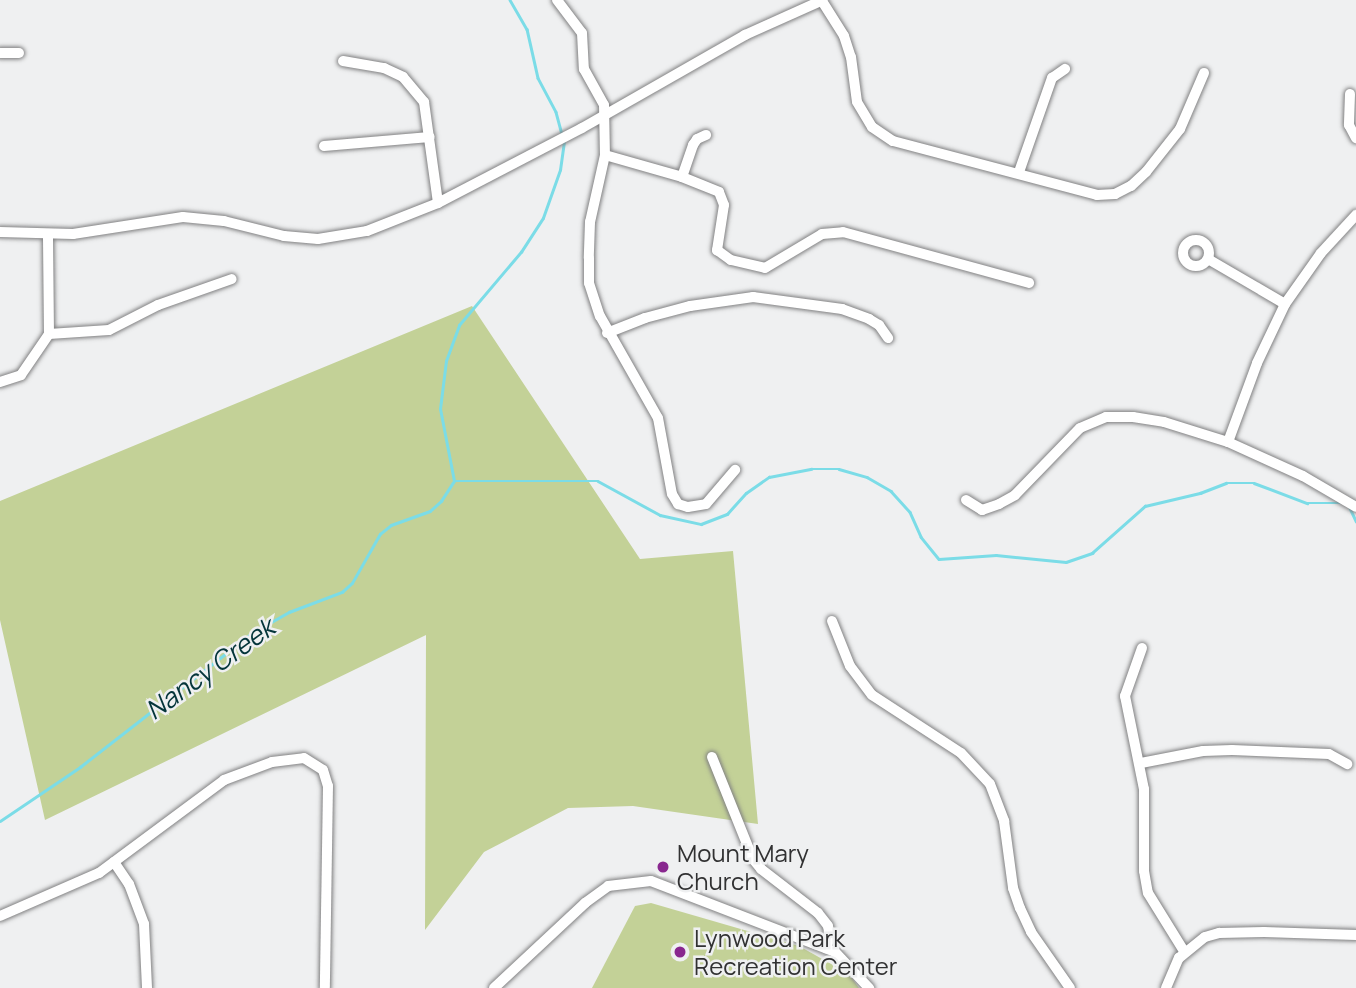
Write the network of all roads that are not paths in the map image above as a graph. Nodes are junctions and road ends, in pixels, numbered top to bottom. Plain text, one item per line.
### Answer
1 (557, 0) edge
2 (822, 0) edge
3 (0, 53) edge
4 (19, 53) dead end
5 (343, 61) dead end
6 (1065, 69) dead end
7 (1204, 74) dead end
8 (1350, 94) dead end
9 (604, 115) junction
10 (706, 135) dead end
11 (430, 137) junction
12 (1356, 138) edge
13 (324, 146) dead end
14 (605, 155) junction
15 (1019, 172) junction
16 (682, 177) junction
17 (438, 203) junction
18 (1356, 215) edge
19 (0, 232) edge
20 (48, 236) junction
21 (1208, 259) dead end
22 (232, 279) dead end
23 (1029, 283) dead end
24 (1285, 304) junction
25 (607, 333) junction
26 (50, 334) junction
27 (888, 338) dead end
28 (0, 382) edge
29 (1228, 442) junction
30 (735, 470) dead end
31 (965, 500) dead end
32 (1356, 507) edge
33 (832, 621) dead end
34 (1142, 648) dead end
35 (712, 757) dead end
36 (1141, 763) junction
37 (1347, 764) dead end
38 (114, 862) junction
39 (0, 916) edge
40 (1356, 935) edge
41 (826, 948) junction
42 (1184, 951) junction
43 (147, 988) edge
44 (325, 988) edge
45 (494, 988) edge
46 (869, 988) edge
47 (1070, 988) edge
48 (1166, 988) edge

1 - 9 street
2 - 9 street
2 - 15 street
3 - 4 street
5 - 11 street
6 - 15 street
7 - 15 street
8 - 12 street
9 - 14 street
9 - 17 street
10 - 16 street
11 - 13 street
11 - 17 street
14 - 16 street
14 - 25 street
16 - 23 street
17 - 20 street
18 - 24 street
19 - 20 street
20 - 26 street
21 - 24 street
22 - 26 street
24 - 29 street
25 - 27 street
25 - 30 street
26 - 28 street
29 - 31 street
29 - 32 street
33 - 47 street
34 - 36 street
35 - 41 street
36 - 37 street
36 - 42 street
38 - 39 street
38 - 43 street
38 - 44 street
40 - 42 street
41 - 45 street
41 - 46 street
42 - 48 street

